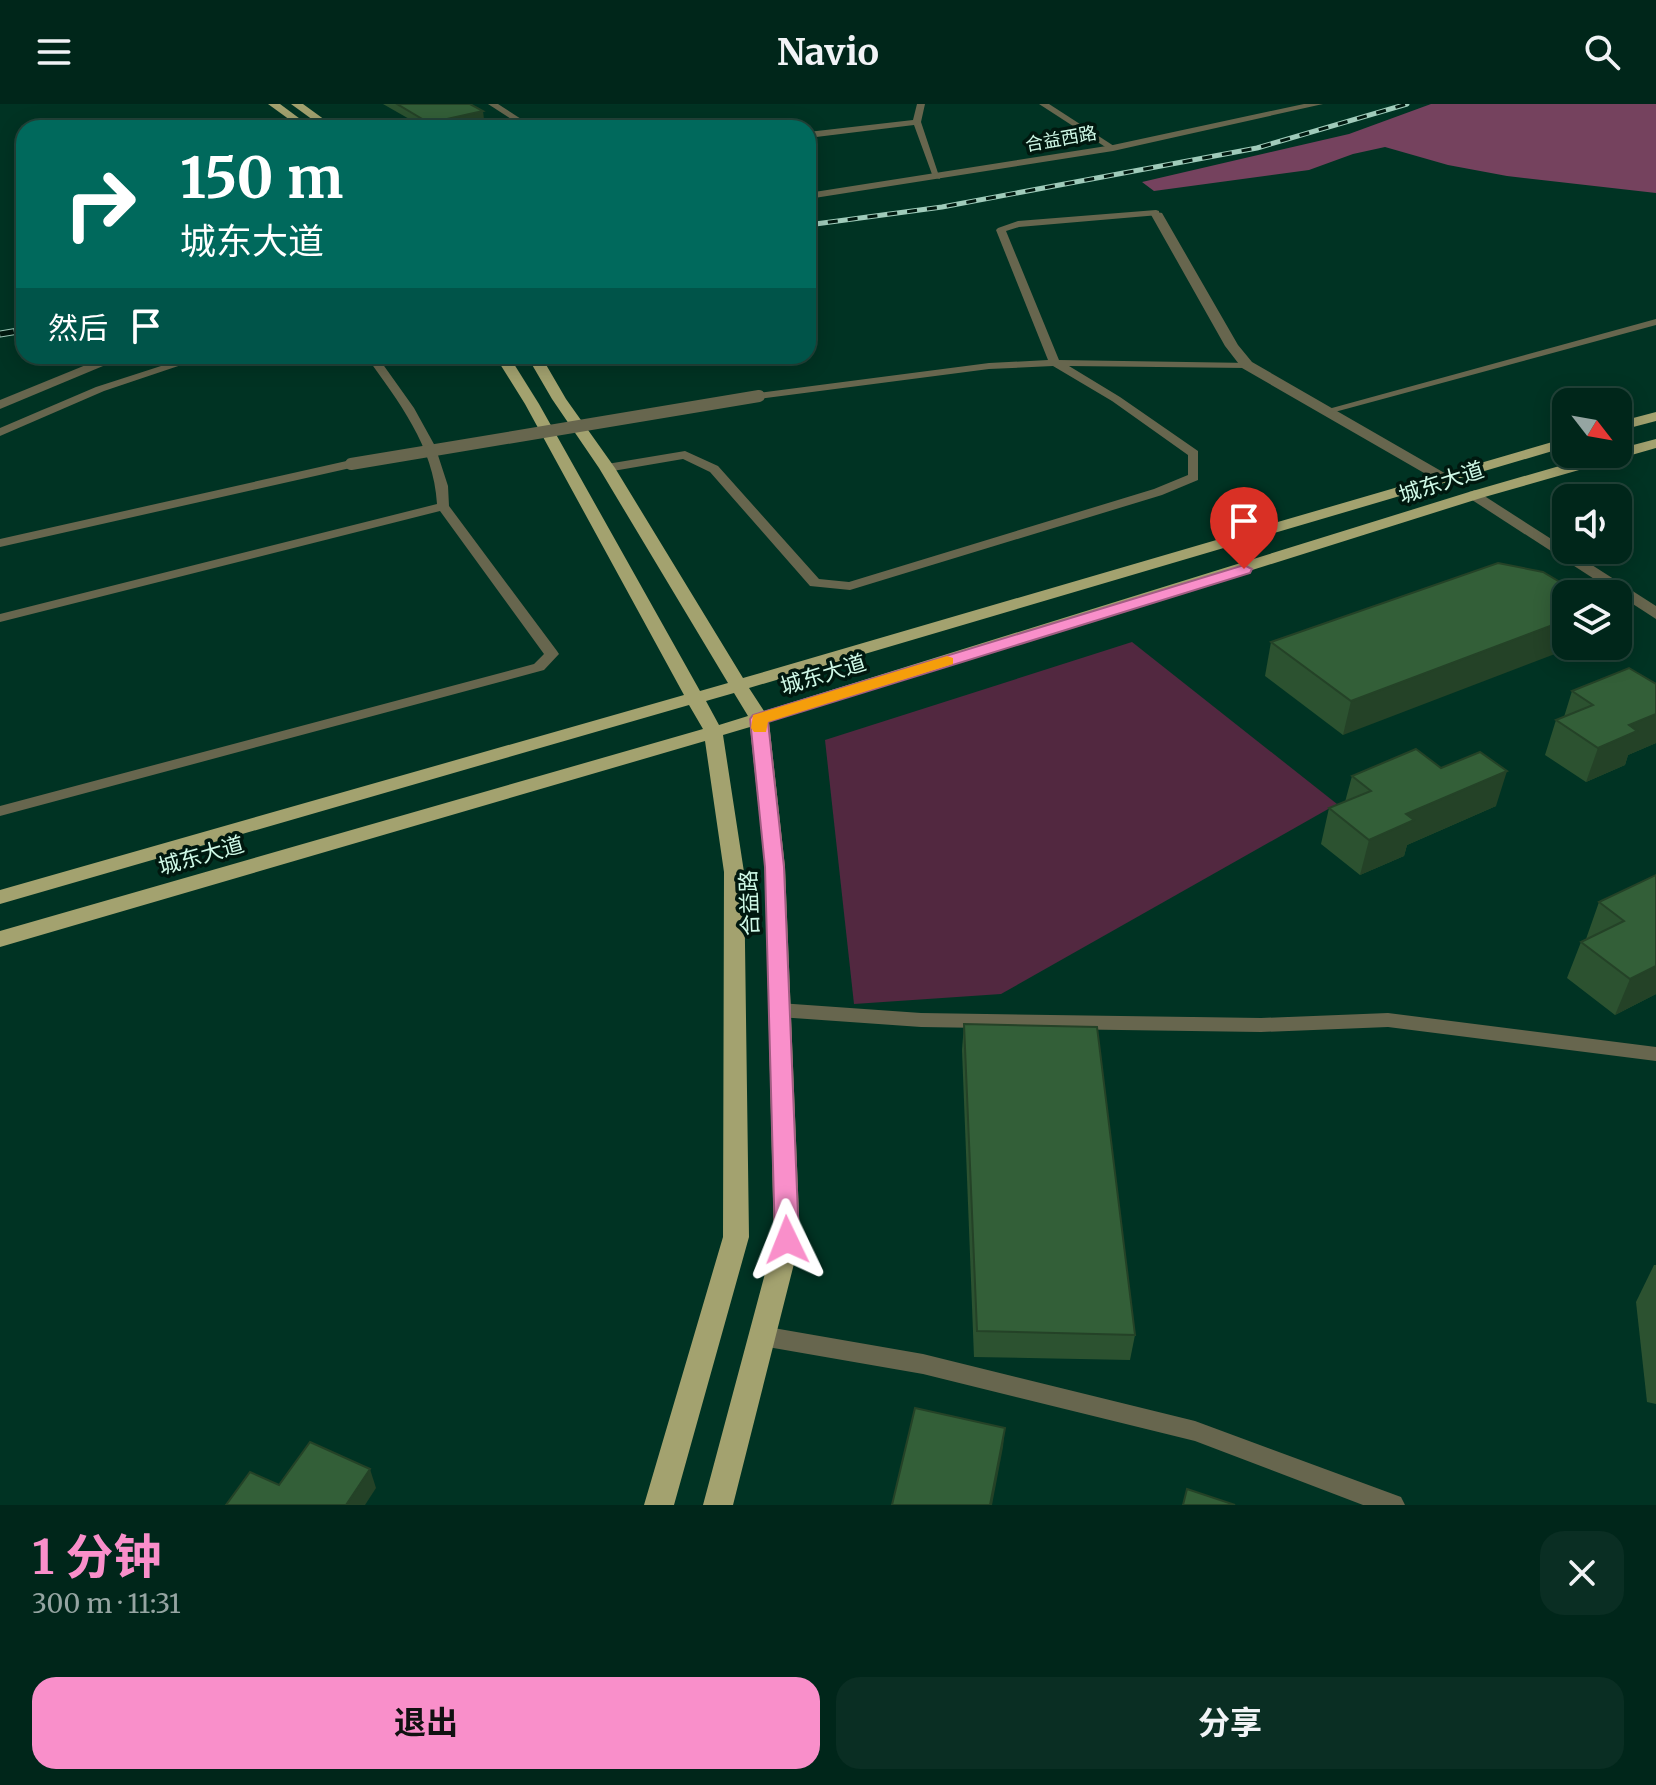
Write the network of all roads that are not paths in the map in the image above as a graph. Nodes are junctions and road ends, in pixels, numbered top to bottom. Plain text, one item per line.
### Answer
1 (273, 104) edge
2 (296, 104) edge
3 (492, 104) edge
4 (921, 104) edge
5 (1043, 104) edge
6 (1318, 104) edge
7 (296, 120) edge
8 (319, 120) edge
9 (518, 120) edge
10 (917, 122) junction
11 (816, 134) edge
12 (1113, 148) junction
13 (937, 177) junction
14 (816, 195) edge
15 (1156, 213) joint
16 (1656, 322) edge
17 (1055, 363) junction
18 (100, 364) edge
19 (178, 364) edge
20 (377, 364) edge
21 (507, 364) edge
22 (539, 364) edge
23 (1247, 365) junction
24 (0, 405) edge
25 (1327, 411) junction
26 (1656, 416) edge
27 (1632, 423) edge
28 (0, 432) edge
29 (1656, 443) edge
30 (1552, 446) edge
31 (607, 468) junction
32 (1443, 478) junction
33 (1475, 495) junction
34 (443, 506) junction
35 (0, 543) edge
36 (1656, 614) edge
37 (0, 618) edge
38 (740, 685) junction
39 (696, 697) junction
40 (759, 719) junction
41 (713, 731) junction
42 (0, 811) edge
43 (0, 897) edge
44 (0, 939) edge
45 (779, 1010) junction
46 (1656, 1054) edge
47 (762, 1336) junction
48 (659, 1505) edge
49 (718, 1505) edge
50 (1393, 1505) edge

1 - 7 main road
2 - 8 main road
3 - 9 lane
4 - 10 lane
5 - 12 lane
6 - 12 street, 合益西路
10 - 11 lane
10 - 13 lane
12 - 13 street, 合益西路
13 - 14 street, 合益西路
15 - 17 lane
15 - 23 street
16 - 25 lane
17 - 23 lane
17 - 31 lane
17 - 35 lane, bridge
18 - 24 street
19 - 28 lane
20 - 34 lane
21 - 39 main road, 合益路
22 - 31 main road, 合益路
23 - 25 street
25 - 32 street
26 - 27 main road
29 - 33 main road, 城东大道
30 - 32 main road, 城东大道
31 - 38 main road, 合益路
32 - 38 main road, 城东大道
33 - 36 street
33 - 40 main road, 城东大道
34 - 37 lane
34 - 42 lane
38 - 39 main road, 城东大道
38 - 40 main road, 合益路
39 - 41 main road, 合益路
39 - 43 main road, 城东大道
40 - 41 main road, 城东大道
40 - 45 main road, 合益路
41 - 44 main road, 城东大道
41 - 48 main road, 合益路
45 - 46 lane
45 - 47 main road, 合益路
47 - 49 main road, 合益路
47 - 50 lane

